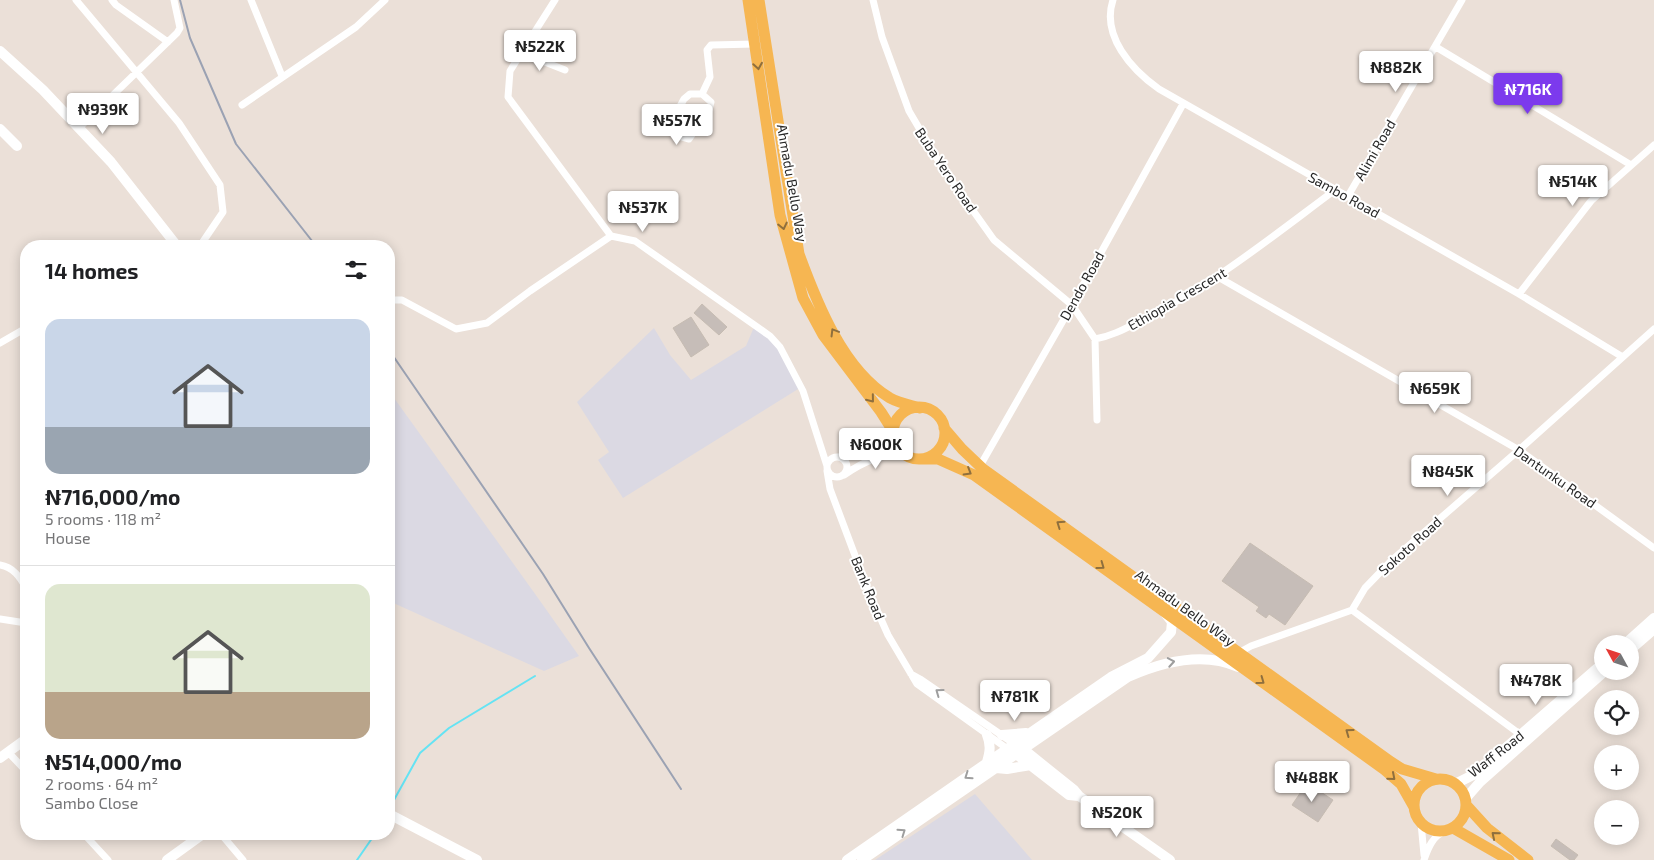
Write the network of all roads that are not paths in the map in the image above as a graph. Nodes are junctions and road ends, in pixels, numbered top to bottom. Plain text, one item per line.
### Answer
1 (76, 0) edge
2 (112, 0) edge
3 (174, 0) edge
4 (251, 0) edge
5 (384, 0) edge
6 (554, 0) edge
7 (748, 0) edge
8 (759, 0) edge
9 (873, 0) edge
10 (1113, 0) edge
11 (1462, 0) edge
12 (168, 42) junction
13 (754, 44) junction
14 (1436, 47) junction
15 (0, 50) edge
16 (522, 53) junction
17 (137, 70) junction
18 (565, 70) dead end
19 (282, 76) junction
20 (702, 94) junction
21 (1183, 104) junction
22 (242, 105) dead end
23 (79, 128) junction
24 (1, 132) edge
25 (1654, 145) edge
26 (17, 146) dead end
27 (1631, 164) junction
28 (1334, 190) junction
29 (1348, 196) junction
30 (611, 236) junction
31 (172, 240) edge
32 (204, 240) edge
33 (1218, 277) junction
34 (1519, 294) junction
35 (395, 300) edge
36 (1072, 305) junction
37 (1654, 328) edge
38 (20, 331) edge
39 (1095, 339) junction
40 (0, 343) edge
41 (1621, 356) junction
42 (920, 408) junction
43 (1097, 420) dead end
44 (944, 428) junction
45 (893, 434) junction
46 (821, 445) junction
47 (1519, 450) junction
48 (906, 456) junction
49 (837, 458) junction
50 (922, 459) junction
51 (980, 466) junction
52 (827, 468) junction
53 (842, 476) junction
54 (834, 497) junction
55 (1654, 548) edge
56 (0, 565) edge
57 (20, 578) edge
58 (1162, 610) junction
59 (1352, 610) junction
60 (1654, 618) edge
61 (0, 619) edge
62 (20, 622) edge
63 (1654, 629) edge
64 (1635, 635) edge
65 (1639, 642) edge
66 (1240, 652) junction
67 (1246, 670) junction
68 (1594, 671) edge
69 (911, 674) junction
70 (1595, 680) edge
71 (987, 735) junction
72 (1002, 735) junction
73 (1522, 735) junction
74 (1033, 736) junction
75 (20, 743) edge
76 (1015, 749) junction
77 (4, 755) edge
78 (1034, 763) junction
79 (992, 765) junction
80 (20, 767) edge
81 (1436, 779) junction
82 (1456, 784) junction
83 (1466, 802) junction
84 (1414, 807) junction
85 (395, 817) edge
86 (1421, 823) junction
87 (1450, 830) junction
88 (90, 840) edge
89 (195, 840) edge
90 (226, 840) edge
91 (108, 860) edge
92 (167, 860) edge
93 (243, 860) edge
94 (477, 860) edge
95 (847, 860) edge
96 (862, 860) edge
97 (1170, 860) edge
98 (1424, 860) edge
99 (1509, 860) edge
100 (1528, 860) edge

1 - 17 street
2 - 12 street
3 - 12 street
4 - 19 street
5 - 19 street
6 - 16 street
7 - 13 main road, Ahmadu Bello Way
42 -> 8 main road, Ahmadu Bello Way
9 - 36 street, Buba Yero Road
10 - 21 street, Sambo Road
11 - 14 street, Alimi Road
12 - 17 street
13 - 20 street
13 -> 45 main road, Ahmadu Bello Way
14 - 27 street
14 - 29 street, Alimi Road
15 - 23 street
16 - 18 street
16 - 30 street
17 - 23 street
17 - 32 street
19 - 22 street
20 - 20 street
21 - 28 street, Sambo Road
21 - 36 street, Dendo Road
23 - 31 street
24 - 26 street
25 - 27 street
27 - 34 street
28 - 29 street, Sambo Road
28 - 33 street, Ethiopia Crescent
29 - 34 street, Sambo Road
30 - 35 street
30 - 46 street, Bank Road
33 - 39 street, Ethiopia Crescent
33 - 47 street, Dantunku Road
34 - 41 street, Sambo Road
36 - 39 street
36 - 51 street, Dendo Road
37 - 41 street, Sokoto Road
38 - 40 street
39 - 43 street
41 - 47 street, Sokoto Road
42 - 44 main road
42 - 45 main road
44 - 50 main road
44 - 51 main road, Ahmadu Bello Way
45 - 48 main road
45 - 49 street
46 - 49 street
46 - 52 street, Bank Road
47 - 55 street, Dantunku Road
47 - 59 street, Sokoto Road
48 - 50 main road
48 - 53 street
49 - 52 street
49 - 53 street
50 -> 58 main road, Ahmadu Bello Way
66 -> 51 main road, Ahmadu Bello Way
52 - 53 street
52 - 54 street, Bank Road
53 - 54 street
54 - 69 street, Bank Road
56 - 57 street
58 - 67 main road, Ahmadu Bello Way
58 - 74 street
59 - 66 street
59 - 73 street
60 - 64 street
61 - 62 street
63 - 65 street
81 -> 66 main road, Ahmadu Bello Way
74 -> 67 street
67 -> 84 main road, Ahmadu Bello Way
68 - 73 street, Waff Road
69 - 71 street, Bank Road
72 -> 69 street, Bank Road
70 - 83 street, Waff Road
71 - 76 street, Bank Road
71 - 79 street
72 - 74 street
72 - 76 street, Bank Road
73 - 82 street, Waff Road
74 - 76 street
74 - 78 street
75 - 77 street
76 - 78 street, Bank Road
76 - 79 street
77 - 80 street
78 - 79 street
78 - 97 street, Bank Road
79 -> 95 street
96 -> 79 street
81 - 82 main road
81 - 84 main road
82 - 83 main road
83 - 87 main road
100 -> 83 main road
84 - 86 main road
85 - 94 street
86 - 87 main road
86 - 98 street
87 - 98 street
87 - 99 main road
88 - 91 street
89 - 92 street
90 - 93 street

